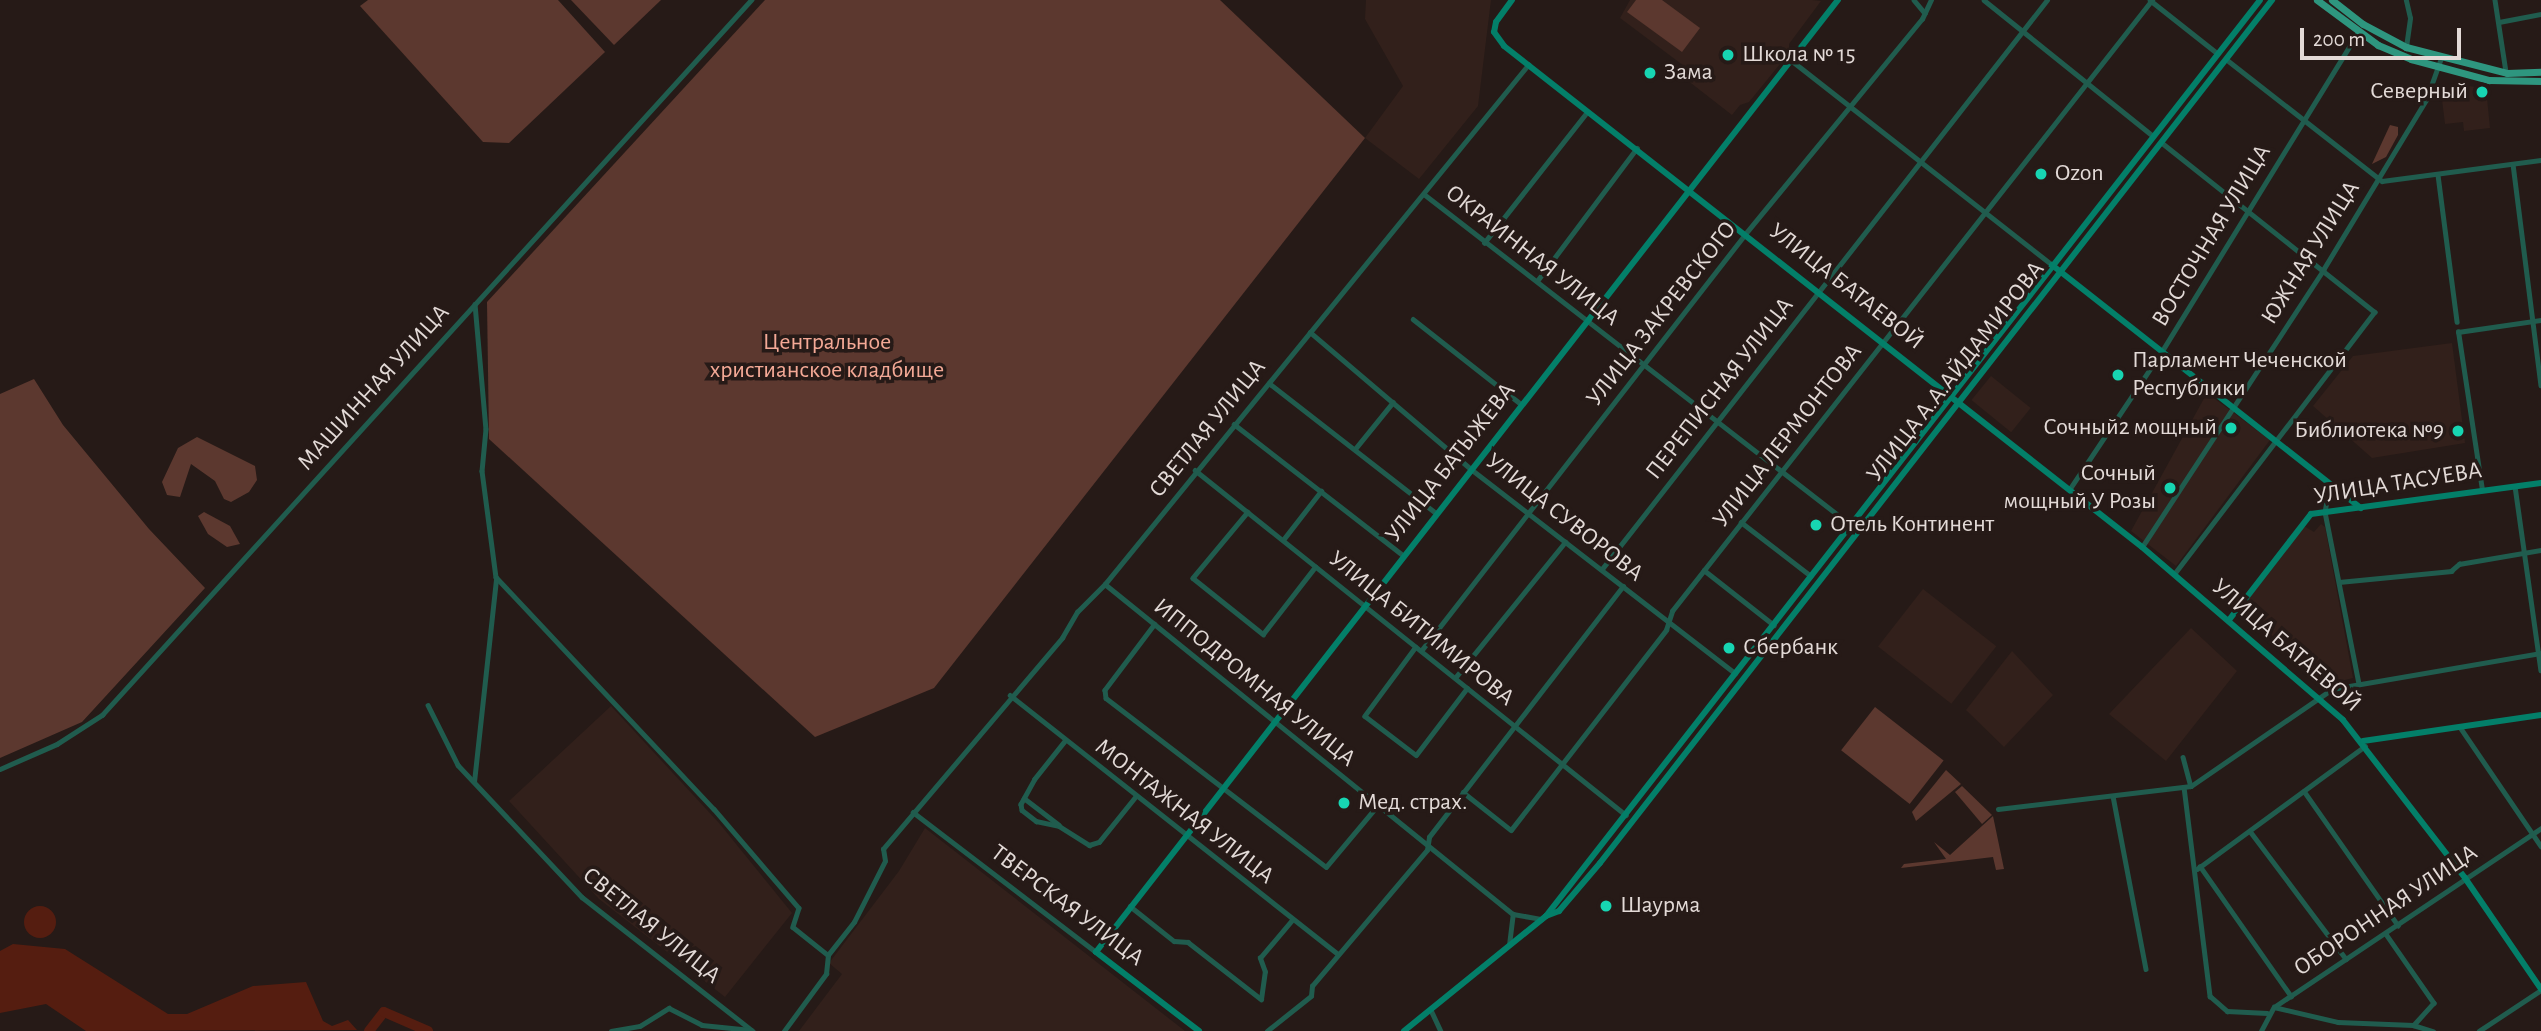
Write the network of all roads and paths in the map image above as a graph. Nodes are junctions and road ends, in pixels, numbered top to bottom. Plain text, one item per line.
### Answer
1 (751, 0) edge
2 (1512, 0) edge
3 (1838, 0) edge
4 (1914, 0) edge
5 (1931, 0) edge
6 (1984, 0) edge
7 (2047, 0) edge
8 (2151, 0) edge
9 (2260, 0) edge
10 (2272, 0) edge
11 (2317, 0) edge
12 (2332, 0) edge
13 (2406, 0) edge
14 (2495, 0) edge
15 (1925, 13) junction
16 (2541, 15) edge
17 (2499, 22) junction
18 (2023, 32) junction
19 (2236, 32) junction
20 (2358, 32) junction
21 (2243, 37) junction
22 (2406, 47) junction
23 (2217, 53) junction
24 (2441, 58) junction
25 (2226, 59) junction
26 (1791, 60) junction
27 (1528, 65) junction
28 (2438, 67) junction
29 (2541, 72) edge
30 (2507, 74) junction
31 (2541, 81) edge
32 (2087, 83) junction
33 (1850, 106) junction
34 (1588, 111) junction
35 (2303, 120) junction
36 (2153, 136) junction
37 (2161, 142) junction
38 (1637, 148) junction
39 (2541, 160) edge
40 (1920, 161) junction
41 (2513, 164) junction
42 (2438, 175) junction
43 (2379, 179) junction
44 (1690, 190) junction
45 (1424, 194) junction
46 (1986, 212) junction
47 (2248, 212) junction
48 (1746, 233) junction
49 (1484, 243) junction
50 (2052, 265) junction
51 (2323, 270) junction
52 (2060, 271) junction
53 (1536, 281) junction
54 (1819, 290) junction
55 (474, 303) junction
56 (1413, 319) dead end
57 (2541, 320) edge
58 (1588, 321) junction
59 (2532, 321) junction
60 (2457, 323) dead end
61 (1310, 331) junction
62 (1884, 342) junction
63 (2162, 351) junction
64 (1645, 364) junction
65 (1269, 383) junction
66 (2541, 385) edge
67 (1951, 395) junction
68 (1958, 400) junction
69 (1393, 402) junction
70 (1521, 404) junction
71 (2232, 408) junction
72 (1715, 422) junction
73 (1234, 424) junction
74 (2274, 440) junction
75 (1355, 449) junction
76 (1471, 468) junction
77 (1195, 470) junction
78 (1781, 471) junction
79 (2541, 482) edge
80 (2330, 484) junction
81 (2515, 486) junction
82 (2068, 490) junction
83 (2482, 490) junction
84 (1321, 491) junction
85 (2361, 508) junction
86 (1248, 512) junction
87 (2325, 512) junction
88 (1436, 513) junction
89 (1530, 513) junction
90 (1741, 522) junction
91 (1851, 525) junction
92 (1283, 540) junction
93 (1565, 541) junction
94 (2142, 547) junction
95 (2541, 551) edge
96 (2525, 552) junction
97 (1403, 555) junction
98 (1315, 567) junction
99 (1602, 569) junction
100 (1704, 570) junction
101 (2175, 574) junction
102 (496, 577) junction
103 (1811, 577) junction
104 (2339, 582) junction
105 (1105, 584) junction
106 (1623, 586) junction
107 (1364, 606) junction
108 (2229, 620) junction
109 (1669, 622) junction
110 (1155, 624) junction
111 (1774, 625) junction
112 (1416, 647) junction
113 (1421, 651) junction
114 (2540, 653) edge
115 (2541, 670) edge
116 (1735, 674) junction
117 (1455, 678) junction
118 (2359, 682) junction
119 (1467, 688) junction
120 (1010, 695) junction
121 (2319, 698) junction
122 (428, 705) dead end
123 (2541, 715) edge
124 (1273, 722) junction
125 (1515, 726) junction
126 (2460, 726) junction
127 (1066, 740) junction
128 (2364, 743) junction
129 (2183, 757) dead end
130 (1563, 765) junction
131 (0, 769) edge
132 (474, 782) junction
133 (2191, 786) junction
134 (2184, 787) junction
135 (1221, 789) junction
136 (2304, 791) junction
137 (1463, 792) junction
138 (1136, 796) junction
139 (2113, 796) junction
140 (1024, 798) junction
141 (1378, 805) junction
142 (1998, 809) dead end
143 (913, 812) junction
144 (1626, 815) junction
145 (1059, 826) junction
146 (2541, 828) edge
147 (2250, 831) junction
148 (2533, 834) junction
149 (1185, 835) junction
150 (1428, 844) junction
151 (2541, 846) edge
152 (2198, 868) junction
153 (2465, 878) junction
154 (1552, 904) junction
155 (1130, 906) junction
156 (1559, 911) junction
157 (1513, 914) junction
158 (1544, 917) junction
159 (1292, 920) junction
160 (2398, 925) junction
161 (2386, 934) junction
162 (1509, 947) junction
163 (1096, 951) junction
164 (1338, 954) junction
165 (828, 955) junction
166 (2346, 959) junction
167 (2146, 969) dead end
168 (2541, 989) edge
169 (2291, 996) junction
170 (2274, 1007) junction
171 (1431, 1010) junction
172 (2267, 1013) junction
173 (2413, 1025) junction
174 (753, 1030) edge
175 (611, 1031) edge
176 (784, 1031) edge
177 (1199, 1031) edge
178 (1267, 1031) edge
179 (1404, 1031) edge
180 (1441, 1031) edge
181 (2260, 1031) edge
182 (2433, 1031) edge
183 (2479, 1031) edge

1 - 55 street, МАШИННАЯ УЛИЦА
2 - 27 main road, УЛИЦА БАТАЕВОЙ
3 - 26 main road, УЛИЦА БАТЫЖЕВА
4 - 15 street
5 - 15 street, УЛИЦА ЗАКРЕВСКОГО
6 - 18 street
7 - 18 street, ПЕРЕПИСНАЯ УЛИЦА
8 - 23 street
8 - 32 street, УЛИЦА ЛЕРМОНТОВА
9 - 19 main road, УЛИЦА А.А.АЙДАМИРОВА
10 - 21 main road, УЛИЦА А.А.АЙДАМИРОВА
11 - 20 main road
12 - 22 main road
13 - 22 street
14 - 17 street
15 - 33 street, УЛИЦА ЗАКРЕВСКОГО
16 - 17 street
17 - 30 street
18 - 32 street
18 - 40 street, ПЕРЕПИСНАЯ УЛИЦА
19 - 21 main road
19 - 23 main road, УЛИЦА А.А.АЙДАМИРОВА
20 - 28 main road
20 - 35 street, ВОСТОЧНАЯ УЛИЦА
21 - 25 main road, УЛИЦА А.А.АЙДАМИРОВА
22 - 24 main road
23 - 36 main road, УЛИЦА А.А.АЙДАМИРОВА
24 - 28 street, ЮЖНАЯ УЛИЦА
24 - 30 main road
25 - 35 street
25 - 37 main road, УЛИЦА А.А.АЙДАМИРОВА
26 - 33 street
26 - 44 main road, УЛИЦА БАТЫЖЕВА
27 - 34 main road, УЛИЦА БАТАЕВОЙ
27 - 45 street, СВЕТЛАЯ УЛИЦА
28 - 31 main road
28 - 43 street, ЮЖНАЯ УЛИЦА
29 - 30 main road
32 - 36 street
32 - 46 street, УЛИЦА ЛЕРМОНТОВА
33 - 40 street
33 - 48 street, УЛИЦА ЗАКРЕВСКОГО
34 - 38 main road, УЛИЦА БАТАЕВОЙ
34 - 49 street
35 - 43 street
35 - 47 street, ВОСТОЧНАЯ УЛИЦА
36 - 50 main road, УЛИЦА А.А.АЙДАМИРОВА
37 - 47 street
37 - 52 main road, УЛИЦА А.А.АЙДАМИРОВА
38 - 44 main road, УЛИЦА БАТАЕВОЙ
38 - 53 street
39 - 41 street
40 - 46 street
40 - 54 street, ПЕРЕПИСНАЯ УЛИЦА
41 - 42 street
41 - 59 street
42 - 43 street
42 - 60 street
43 - 51 street, ЮЖНАЯ УЛИЦА
44 - 48 main road, УЛИЦА БАТАЕВОЙ
44 - 58 main road, УЛИЦА БАТЫЖЕВА
45 - 49 street, ОКРАИННАЯ УЛИЦА
45 - 61 street, СВЕТЛАЯ УЛИЦА
46 - 50 street
46 - 62 street, УЛИЦА ЛЕРМОНТОВА
47 - 51 street
47 - 63 street, ВОСТОЧНАЯ УЛИЦА
48 - 54 main road, УЛИЦА БАТАЕВОЙ
48 - 64 street, УЛИЦА ЗАКРЕВСКОГО
49 - 53 street, ОКРАИННАЯ УЛИЦА
50 - 52 main road
50 - 67 main road, УЛИЦА А.А.АЙДАМИРОВА
51 - 71 street, ЮЖНАЯ УЛИЦА
51 - 74 street
52 - 63 main road
52 - 68 main road, УЛИЦА А.А.АЙДАМИРОВА
53 - 58 street, ОКРАИННАЯ УЛИЦА
54 - 62 main road, УЛИЦА БАТАЕВОЙ
54 - 72 street, ПЕРЕПИСНАЯ УЛИЦА
55 - 102 street
55 - 131 street, МАШИННАЯ УЛИЦА
56 - 70 street
57 - 59 street
58 - 64 street, ОКРАИННАЯ УЛИЦА
58 - 70 main road, УЛИЦА БАТЫЖЕВА
59 - 66 street
59 - 83 street
61 - 65 street, СВЕТЛАЯ УЛИЦА
61 - 69 street, УЛИЦА СУВОРОВА
62 - 67 main road, УЛИЦА БАТАЕВОЙ
62 - 78 street, УЛИЦА ЛЕРМОНТОВА
63 - 71 main road
63 - 82 street, ВОСТОЧНАЯ УЛИЦА
64 - 72 street, ОКРАИННАЯ УЛИЦА
64 - 89 street, УЛИЦА ЗАКРЕВСКОГО
65 - 73 street, СВЕТЛАЯ УЛИЦА
65 - 75 street
67 - 68 main road, УЛИЦА БАТАЕВОЙ
67 - 91 main road, УЛИЦА А.А.АЙДАМИРОВА
68 - 82 main road, УЛИЦА БАТАЕВОЙ
68 - 156 main road, УЛИЦА А.А.АЙДАМИРОВА
69 - 75 street
69 - 76 street, УЛИЦА СУВОРОВА
70 - 76 main road, УЛИЦА БАТЫЖЕВА
71 - 74 main road
71 - 94 street, ЮЖНАЯ УЛИЦА
72 - 78 street, ОКРАИННАЯ УЛИЦА
72 - 99 street, ПЕРЕПИСНАЯ УЛИЦА
73 - 77 street, СВЕТЛАЯ УЛИЦА
73 - 84 street
74 - 80 main road
74 - 101 street
75 - 88 street
76 - 88 main road, УЛИЦА БАТЫЖЕВА
76 - 89 street, УЛИЦА СУВОРОВА
77 - 86 street, УЛИЦА БИТИМИРОВА
77 - 105 street, СВЕТЛАЯ УЛИЦА
78 - 90 street, УЛИЦА ЛЕРМОНТОВА
78 - 91 street, ОКРАИННАЯ УЛИЦА
79 - 81 main road, УЛИЦА ТАСУЕВА
80 - 85 main road
80 - 87 street
81 - 83 main road, УЛИЦА ТАСУЕВА
81 - 96 street
82 - 94 main road, УЛИЦА БАТАЕВОЙ
83 - 85 main road, УЛИЦА ТАСУЕВА
84 - 92 street
84 - 97 street
85 - 87 main road, УЛИЦА ТАСУЕВА
86 - 92 street, УЛИЦА БИТИМИРОВА
86 - 98 street
87 - 104 street
87 - 108 main road, УЛИЦА ТАСУЕВА
88 - 97 main road, УЛИЦА БАТЫЖЕВА
89 - 93 street, УЛИЦА СУВОРОВА
89 - 113 street, УЛИЦА ЗАКРЕВСКОГО
90 - 100 street, УЛИЦА ЛЕРМОНТОВА
90 - 103 street
91 - 103 main road, УЛИЦА А.А.АЙДАМИРОВА
92 - 98 street, УЛИЦА БИТИМИРОВА
93 - 99 street, УЛИЦА СУВОРОВА
93 - 117 street
94 - 101 main road, УЛИЦА БАТАЕВОЙ
95 - 96 street
96 - 104 street
96 - 114 street
97 - 107 main road, УЛИЦА БАТЫЖЕВА
98 - 107 street, УЛИЦА БИТИМИРОВА
99 - 106 street, УЛИЦА СУВОРОВА
100 - 109 street, УЛИЦА ЛЕРМОНТОВА
100 - 111 street
101 - 108 main road, УЛИЦА БАТАЕВОЙ
102 - 132 street
102 - 165 street
103 - 111 main road, УЛИЦА А.А.АЙДАМИРОВА
104 - 118 street
105 - 110 street, ИППОДРОМНАЯ УЛИЦА
105 - 120 street, СВЕТЛАЯ УЛИЦА
106 - 109 street, УЛИЦА СУВОРОВА
106 - 125 street
107 - 112 street, УЛИЦА БИТИМИРОВА
107 - 124 main road, УЛИЦА БАТЫЖЕВА
108 - 121 main road, УЛИЦА БАТАЕВОЙ
109 - 116 street, УЛИЦА СУВОРОВА
109 - 130 street, УЛИЦА ЛЕРМОНТОВА
110 - 124 street, ИППОДРОМНАЯ УЛИЦА
110 - 135 street
111 - 116 main road, УЛИЦА А.А.АЙДАМИРОВА
112 - 113 street, УЛИЦА БИТИМИРОВА
112 - 119 street
113 - 117 street, УЛИЦА БИТИМИРОВА
114 - 115 street
114 - 118 street
116 - 144 main road, УЛИЦА А.А.АЙДАМИРОВА
117 - 119 street, УЛИЦА БИТИМИРОВА
118 - 121 street
119 - 125 street, УЛИЦА БИТИМИРОВА
120 - 127 street, МОНТАЖНАЯ УЛИЦА
120 - 143 street, СВЕТЛАЯ УЛИЦА
121 - 128 main road, УЛИЦА БАТАЕВОЙ
121 - 133 street
122 - 132 street, СВЕТЛАЯ УЛИЦА
123 - 126 main road
124 - 135 main road, УЛИЦА БАТЫЖЕВА
124 - 141 street, ИППОДРОМНАЯ УЛИЦА
125 - 130 street, УЛИЦА БИТИМИРОВА
125 - 137 street
126 - 128 main road
126 - 148 street
127 - 138 street, МОНТАЖНАЯ УЛИЦА
127 - 140 street
128 - 136 street
128 - 153 main road, УЛИЦА БАТАЕВОЙ
129 - 133 street
130 - 137 street, УЛИЦА ЛЕРМОНТОВА
130 - 144 street, УЛИЦА БИТИМИРОВА
132 - 174 street, СВЕТЛАЯ УЛИЦА
133 - 134 street
134 - 139 street
134 - 152 street
135 - 141 street
135 - 149 main road, УЛИЦА БАТЫЖЕВА
136 - 147 street
136 - 160 street
137 - 150 street
138 - 145 street
138 - 149 street, МОНТАЖНАЯ УЛИЦА
139 - 142 street
139 - 167 street
140 - 145 street
140 - 145 street
141 - 150 street, ИППОДРОМНАЯ УЛИЦА
143 - 163 street, ТВЕРСКАЯ УЛИЦА
143 - 165 street, СВЕТЛАЯ УЛИЦА
144 - 154 main road, УЛИЦА А.А.АЙДАМИРОВА
146 - 148 street, ОБОРОННАЯ УЛИЦА
147 - 152 street
147 - 166 street
148 - 151 street
148 - 153 street, ОБОРОННАЯ УЛИЦА
149 - 155 main road, УЛИЦА БАТЫЖЕВА
149 - 159 street, МОНТАЖНАЯ УЛИЦА
150 - 157 street, ИППОДРОМНАЯ УЛИЦА
150 - 164 street
152 - 169 street
152 - 172 street
153 - 160 street, ОБОРОННАЯ УЛИЦА
153 - 168 main road, УЛИЦА БАТАЕВОЙ
154 - 156 main road
154 - 158 main road, УЛИЦА А.А.АЙДАМИРОВА
155 - 159 street
155 - 163 main road, УЛИЦА БАТЫЖЕВА
156 - 158 main road
157 - 158 street
157 - 162 street
158 - 162 main road
159 - 164 street, МОНТАЖНАЯ УЛИЦА
160 - 161 street, ОБОРОННАЯ УЛИЦА
161 - 166 street, ОБОРОННАЯ УЛИЦА
161 - 173 street
162 - 171 main road
163 - 177 main road, ТВЕРСКАЯ УЛИЦА
164 - 178 street
165 - 176 street, СВЕТЛАЯ УЛИЦА
166 - 169 street, ОБОРОННАЯ УЛИЦА
168 - 183 street
169 - 170 street, ОБОРОННАЯ УЛИЦА
170 - 172 street, ОБОРОННАЯ УЛИЦА
170 - 173 street
171 - 179 main road
171 - 180 street
172 - 181 street, ОБОРОННАЯ УЛИЦА
173 - 182 street
174 - 175 street

